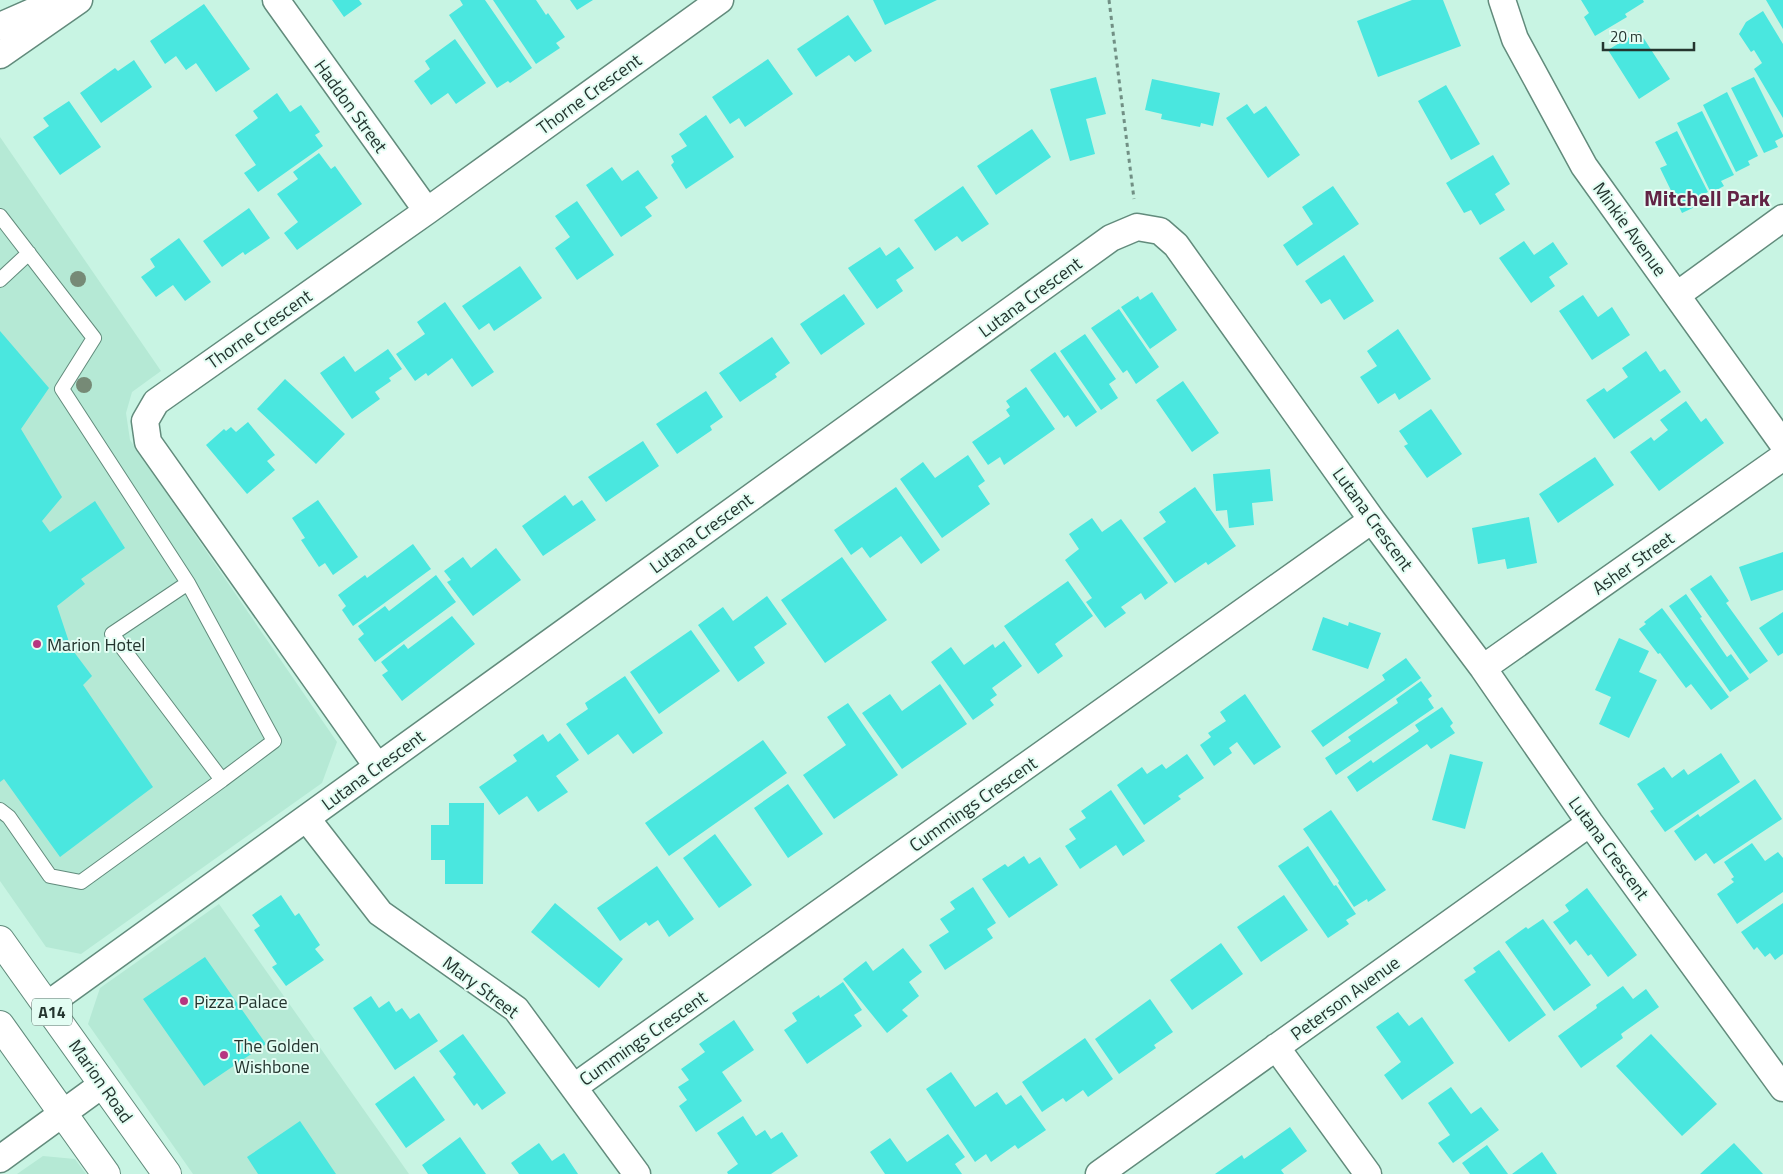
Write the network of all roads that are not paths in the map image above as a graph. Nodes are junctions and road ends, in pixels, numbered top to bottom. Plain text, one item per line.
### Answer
1 (60, 0) edge
2 (79, 0) edge
3 (276, 0) edge
4 (720, 0) edge
5 (1502, 0) edge
6 (0, 26) edge
7 (0, 55) edge
8 (427, 211) junction
9 (0, 216) edge
10 (1783, 218) edge
11 (29, 253) junction
12 (0, 280) edge
13 (1677, 295) junction
14 (1783, 444) edge
15 (1783, 457) edge
16 (1372, 520) junction
17 (188, 583) junction
18 (1482, 668) junction
19 (377, 766) junction
20 (222, 780) junction
21 (0, 810) edge
22 (306, 819) junction
23 (1590, 822) junction
24 (0, 940) edge
25 (47, 1005) junction
26 (0, 1025) edge
27 (1276, 1048) junction
28 (103, 1084) junction
29 (574, 1087) junction
30 (1783, 1088) edge
31 (63, 1113) junction
32 (0, 1159) edge
33 (106, 1174) edge
34 (167, 1174) edge
35 (637, 1174) edge
36 (1099, 1174) edge
37 (1368, 1174) edge

1 - 6 street
2 - 7 street
3 - 8 street, Haddon Street
4 - 8 street, Thorne Crescent
5 - 13 street, Minkie Avenue
8 - 19 street, Thorne Crescent
9 - 11 lane
10 - 13 street
11 - 12 lane
11 - 17 lane
13 - 14 street, Minkie Avenue
15 - 18 street, Asher Street
16 - 18 street, Lutana Crescent
16 - 19 street, Lutana Crescent
16 - 29 street, Cummings Crescent
17 - 20 lane
17 - 20 lane
18 - 23 street, Lutana Crescent
19 - 22 street, Lutana Crescent
20 - 21 lane
22 - 25 street, Lutana Crescent
22 - 29 street, Mary Street
23 - 27 street, Peterson Avenue
23 - 30 street, Lutana Crescent
24 - 25 main road, Marion Road / A14
25 - 28 main road, Marion Road / A14
26 - 31 main road, A14
27 - 36 street, Peterson Avenue
27 - 37 street
28 - 31 street
28 - 34 main road, Marion Road / A14
29 - 35 street, Mary Street
31 - 32 street
31 - 33 main road, A14

